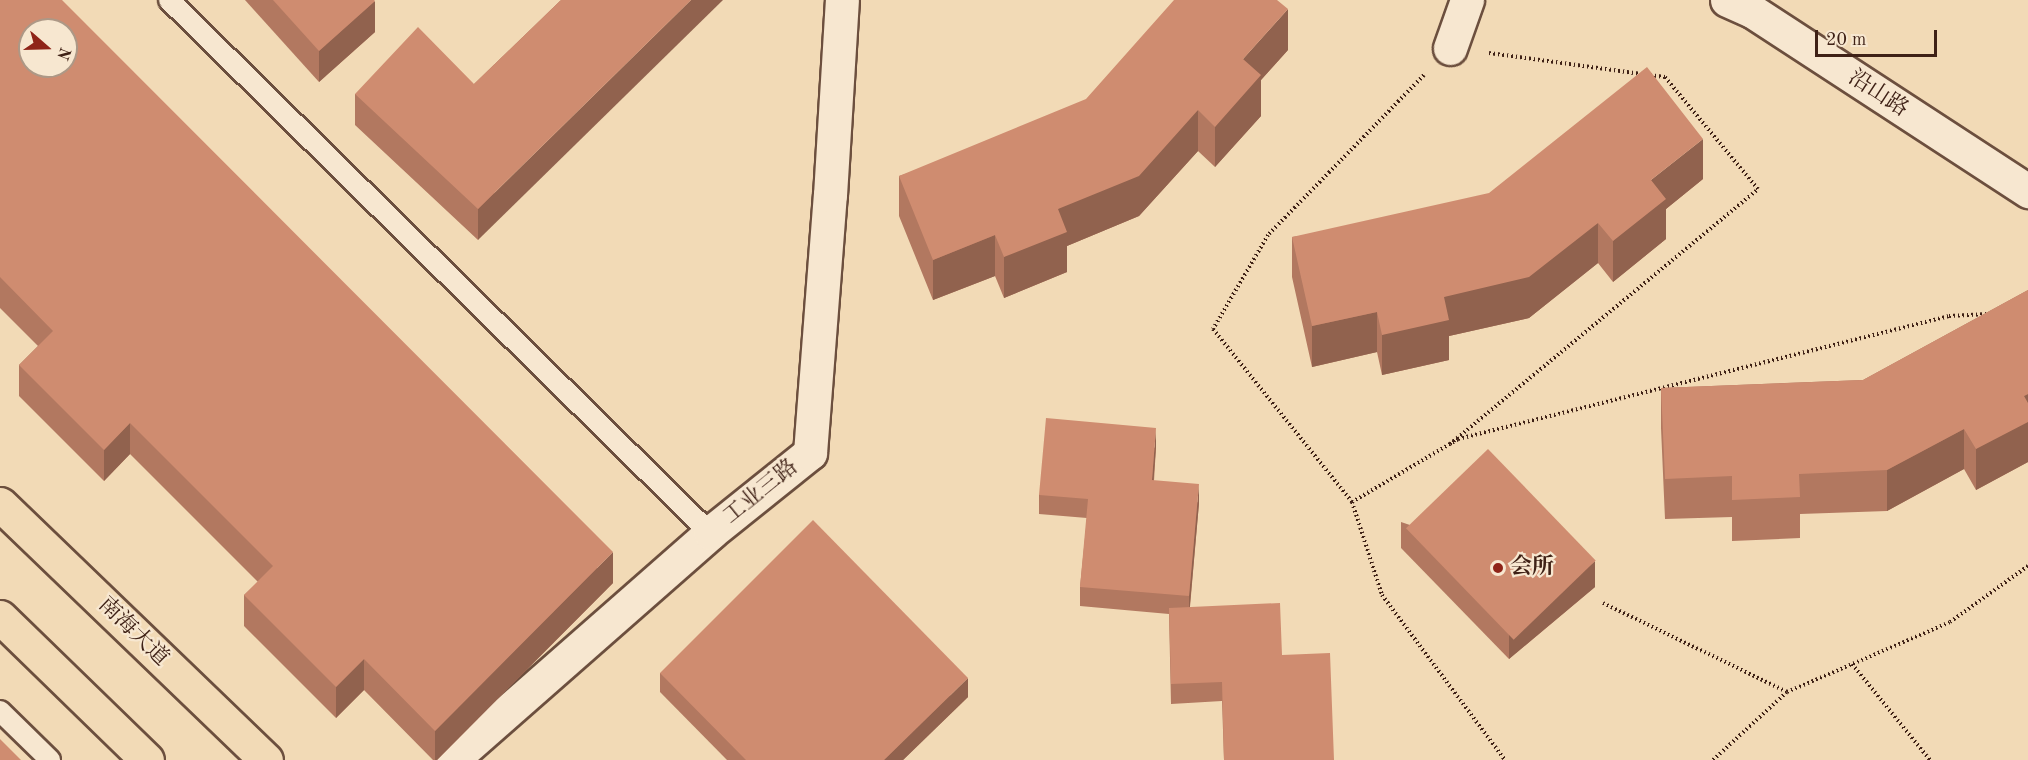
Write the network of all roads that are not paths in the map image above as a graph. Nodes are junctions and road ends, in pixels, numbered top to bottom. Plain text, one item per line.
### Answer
1 (169, 0) edge
2 (842, 0) edge
3 (1467, 0) edge
4 (1727, 0) edge
5 (1450, 48) road end
6 (2028, 191) edge
7 (0, 504) edge
8 (710, 533) junction
9 (0, 617) edge
10 (0, 711) edge
11 (50, 760) edge
12 (147, 760) edge
13 (266, 760) edge
14 (452, 760) edge

1 - 8 lane
2 - 8 street, 工业三路
3 - 5 street
4 - 6 street, 沿山路
7 - 13 main road, 南海大道
8 - 14 street, 工业三路
9 - 12 main road
10 - 11 lane

